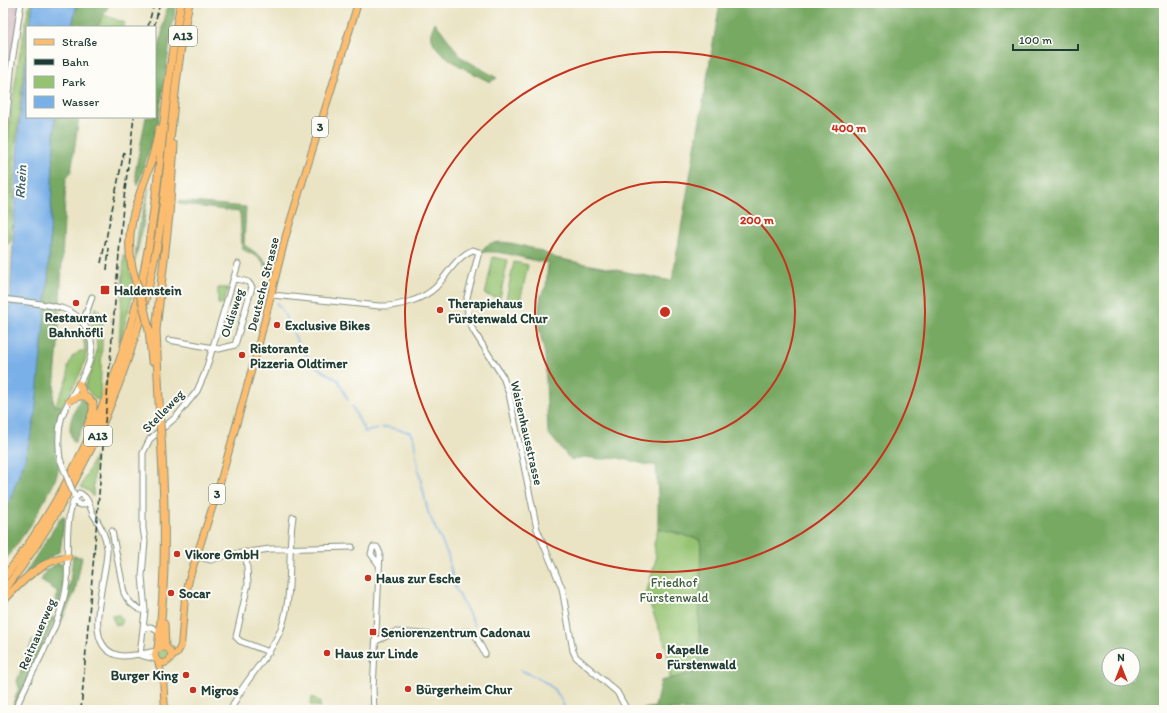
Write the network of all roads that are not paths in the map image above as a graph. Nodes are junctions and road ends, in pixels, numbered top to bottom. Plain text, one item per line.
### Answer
1 (21, 3) edge
2 (181, 3) edge
3 (189, 3) edge
4 (358, 3) edge
5 (178, 69) junction
6 (168, 82) junction
7 (3, 87) edge
8 (10, 88) junction
9 (3, 158) edge
10 (238, 264) dead end
11 (234, 278) junction
12 (272, 296) junction
13 (92, 297) dead end
14 (3, 299) edge
15 (82, 321) junction
16 (169, 340) dead end
17 (213, 348) junction
18 (79, 384) junction
19 (85, 396) junction
20 (70, 400) junction
21 (159, 408) junction
22 (77, 496) junction
23 (87, 500) junction
24 (80, 505) junction
25 (52, 506) junction
26 (92, 512) junction
27 (70, 515) junction
28 (293, 517) dead end
29 (112, 531) dead end
30 (352, 547) dead end
31 (289, 549) junction
32 (246, 552) junction
33 (196, 556) junction
34 (68, 557) junction
35 (379, 565) dead end
36 (3, 579) edge
37 (3, 592) edge
38 (3, 601) edge
39 (162, 608) junction
40 (145, 611) junction
41 (144, 628) junction
42 (159, 632) junction
43 (182, 641) junction
44 (376, 641) junction
45 (162, 649) junction
46 (269, 652) junction
47 (485, 654) dead end
48 (140, 655) junction
49 (157, 660) junction
50 (168, 660) junction
51 (163, 678) junction
52 (15, 710) edge
53 (164, 710) edge
54 (231, 710) edge
55 (374, 710) edge
56 (627, 710) edge

1 - 8 street
2 - 6 highway, A13
3 - 5 highway, A13
4 - 12 main road, Deutsche Strasse / 3
5 - 21 highway, A13
5 - 37 highway, A13
6 - 21 highway, A13, bridge
6 - 25 highway, A13
7 - 8 street
8 - 9 street
10 - 11 street, Stelleweg
11 - 17 street, Stelleweg
11 - 17 street, Oldisweg
12 - 33 main road, Deutsche Strasse / 3
12 - 56 street, Waisenhausstrasse
13 - 15 street
14 - 15 street
15 - 18 street
16 - 17 street
17 - 40 street, Stelleweg
18 - 19 highway, A13
18 - 20 street
19 - 20 highway
19 - 25 highway, A13
20 - 22 street, bridge
21 - 39 highway, A13, bridge
22 - 23 street
22 - 24 street
22 - 27 street, Reitnauerweg
23 - 24 street
23 - 26 street
24 - 26 street
24 - 27 street
25 - 36 highway, A13
26 - 48 street
27 - 34 street, Reitnauerweg
28 - 31 street
29 - 40 street
30 - 31 street
31 - 32 street
31 - 46 street
32 - 33 street
32 - 46 street
33 - 43 main road, Deutsche Strasse / 3
34 - 38 highway
34 - 52 street, Reitnauerweg
35 - 44 street
39 - 42 highway, A13
39 - 45 highway, A13
40 - 41 street, Stelleweg
41 - 42 street
41 - 48 street, Stelleweg
42 - 45 highway, A13
43 - 45 main road
43 - 50 main road, Deutsche Strasse / 3
44 - 47 street
44 - 55 street
45 - 48 street
45 - 49 main road
45 - 50 main road
46 - 54 street
48 - 49 street
49 - 50 main road
49 - 51 main road, 3
50 - 51 main road, 3
51 - 53 main road, 3

